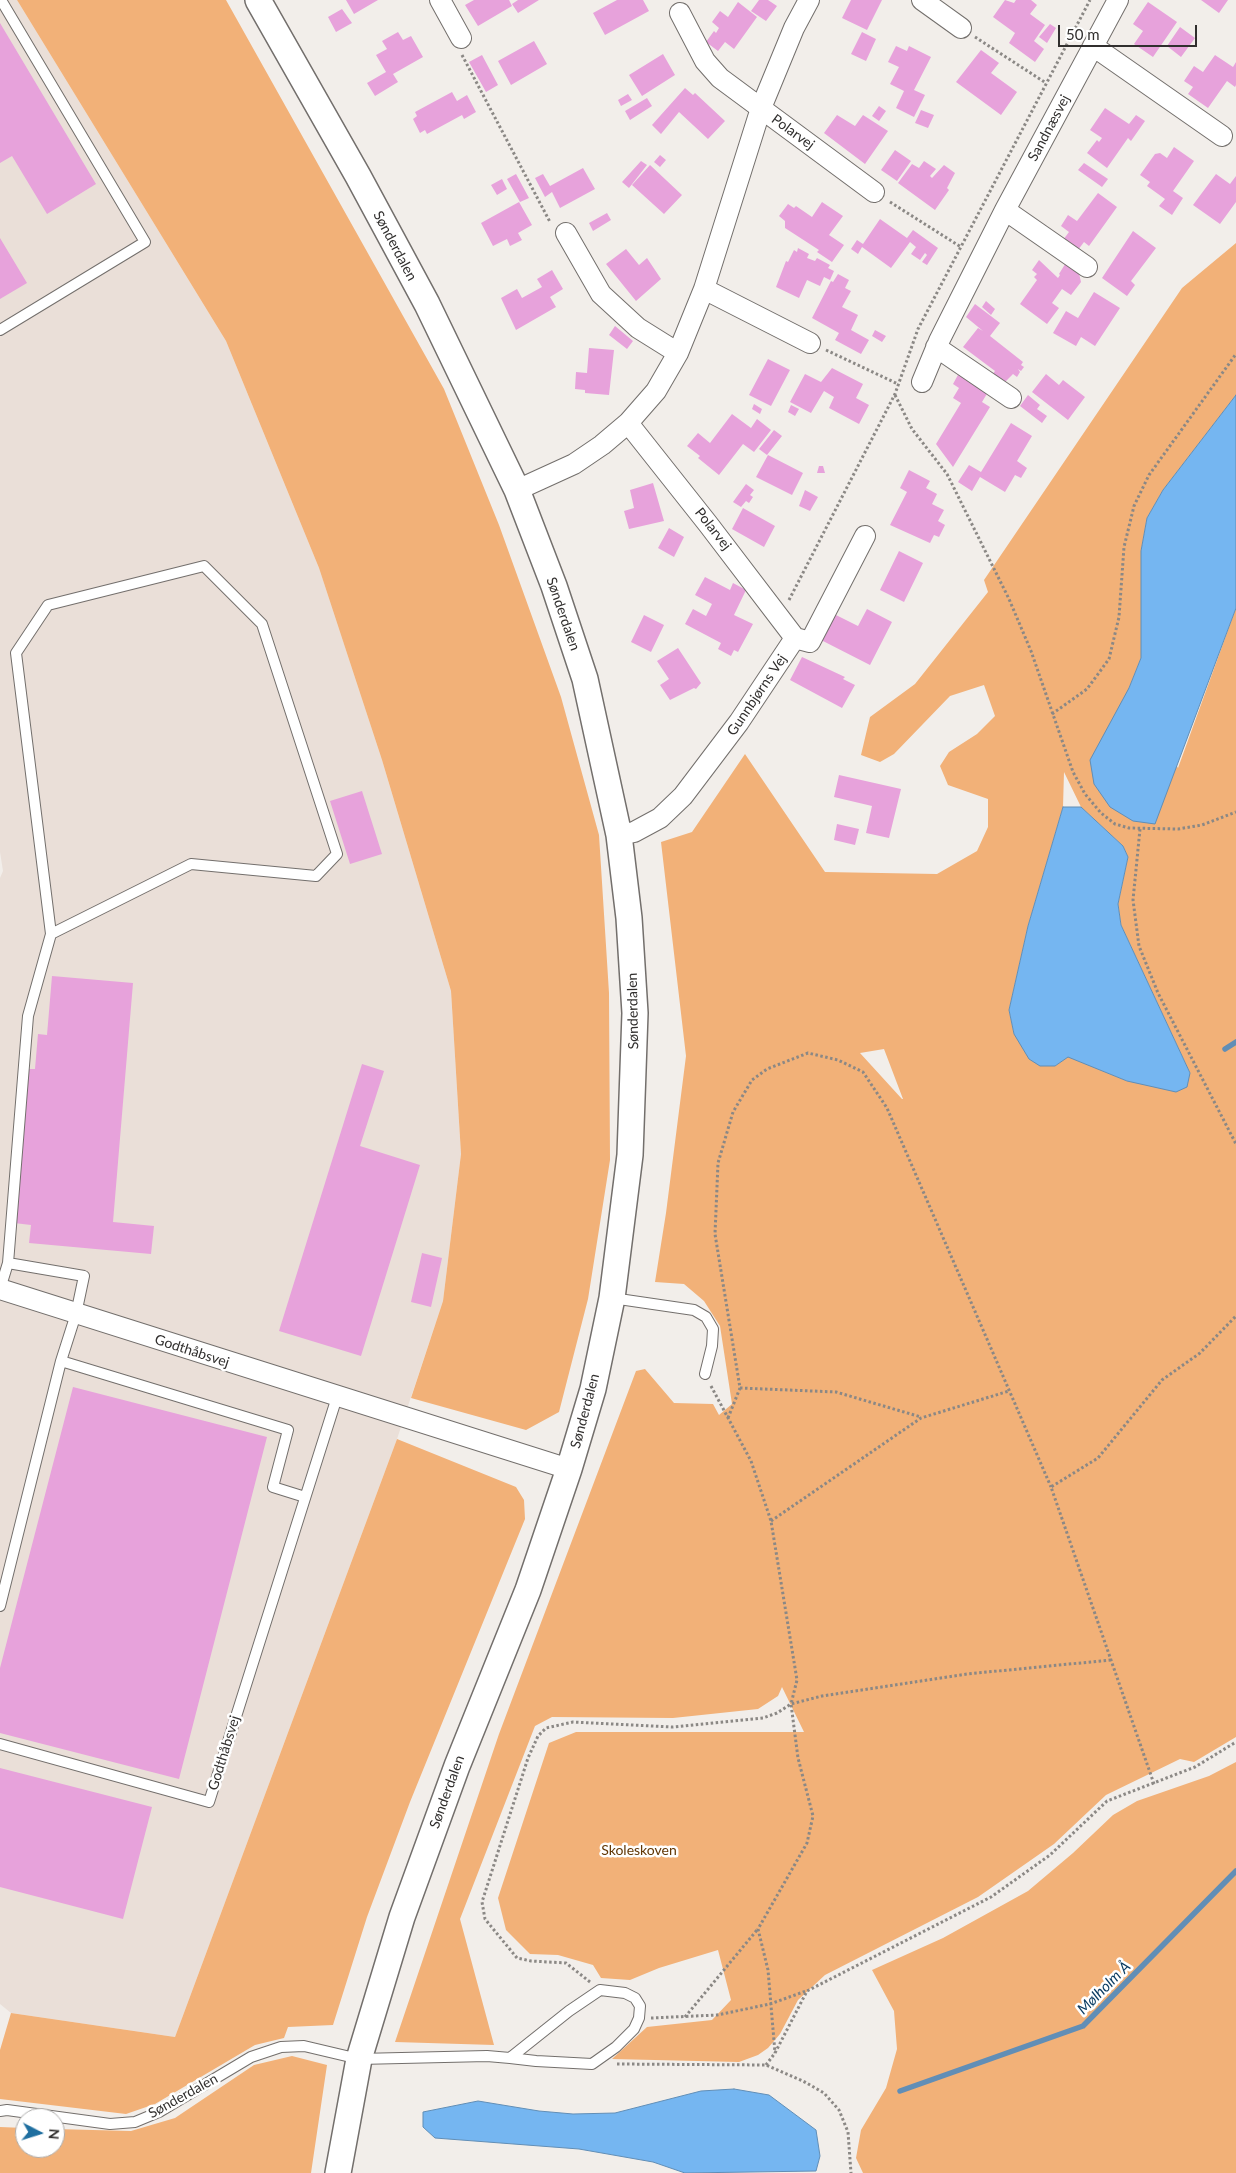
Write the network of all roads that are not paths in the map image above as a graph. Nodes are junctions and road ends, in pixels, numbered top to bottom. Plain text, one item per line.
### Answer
1 (1, 0) edge
2 (258, 0) edge
3 (440, 0) edge
4 (809, 0) edge
5 (922, 0) edge
6 (1118, 0) edge
7 (680, 13) dead end
8 (961, 28) road end
9 (461, 38) road end
10 (1093, 46) junction
11 (760, 108) junction
12 (1222, 136) dead end
13 (874, 192) road end
14 (1006, 210) junction
15 (566, 233) road end
16 (1087, 266) dead end
17 (704, 289) junction
18 (0, 330) edge
19 (810, 343) road end
20 (936, 347) junction
21 (678, 353) junction
22 (922, 382) dead end
23 (1011, 398) dead end
24 (628, 423) junction
25 (517, 490) junction
26 (865, 536) dead end
27 (795, 638) junction
28 (619, 835) junction
29 (51, 934) junction
30 (8, 1263) junction
31 (0, 1289) edge
32 (612, 1298) junction
33 (76, 1314) junction
34 (61, 1361) junction
35 (705, 1374) road end
36 (337, 1397) junction
37 (569, 1469) junction
38 (305, 1497) junction
39 (0, 1606) edge
40 (0, 1744) edge
41 (510, 2058) junction
42 (359, 2059) junction
43 (0, 2111) edge
44 (338, 2173) edge

1 - 18 lane
2 - 25 street, Sønderdalen
3 - 9 street
4 - 11 street, Polarvej
5 - 8 street
6 - 10 street, Sandnæsvej
7 - 11 street, Polarvej
10 - 12 street
10 - 14 street, Sandnæsvej
11 - 13 street, Polarvej
11 - 17 street, Polarvej
14 - 16 street
14 - 20 street, Sandnæsvej
15 - 21 street
17 - 19 street
17 - 21 street, Polarvej
20 - 22 street, Sandnæsvej
20 - 23 street
21 - 24 street, Polarvej
24 - 25 street, Polarvej
24 - 27 street, Polarvej
25 - 28 street, Sønderdalen
26 - 27 street
27 - 28 street, Gunnbjørns Vej
28 - 32 street, Sønderdalen
29 - 29 lane
29 - 30 lane
30 - 31 lane
30 - 33 lane
31 - 33 street, Godthåbsvej
32 - 35 lane
32 - 37 street, Sønderdalen
33 - 34 lane
33 - 36 street, Godthåbsvej
34 - 38 lane
34 - 39 lane
36 - 37 street, Godthåbsvej
36 - 38 lane, Godthåbsvej
37 - 42 street, Sønderdalen
38 - 40 lane, Godthåbsvej
41 - 41 lane
41 - 42 lane
42 - 43 lane, Sønderdalen
42 - 44 street, Sønderdalen

